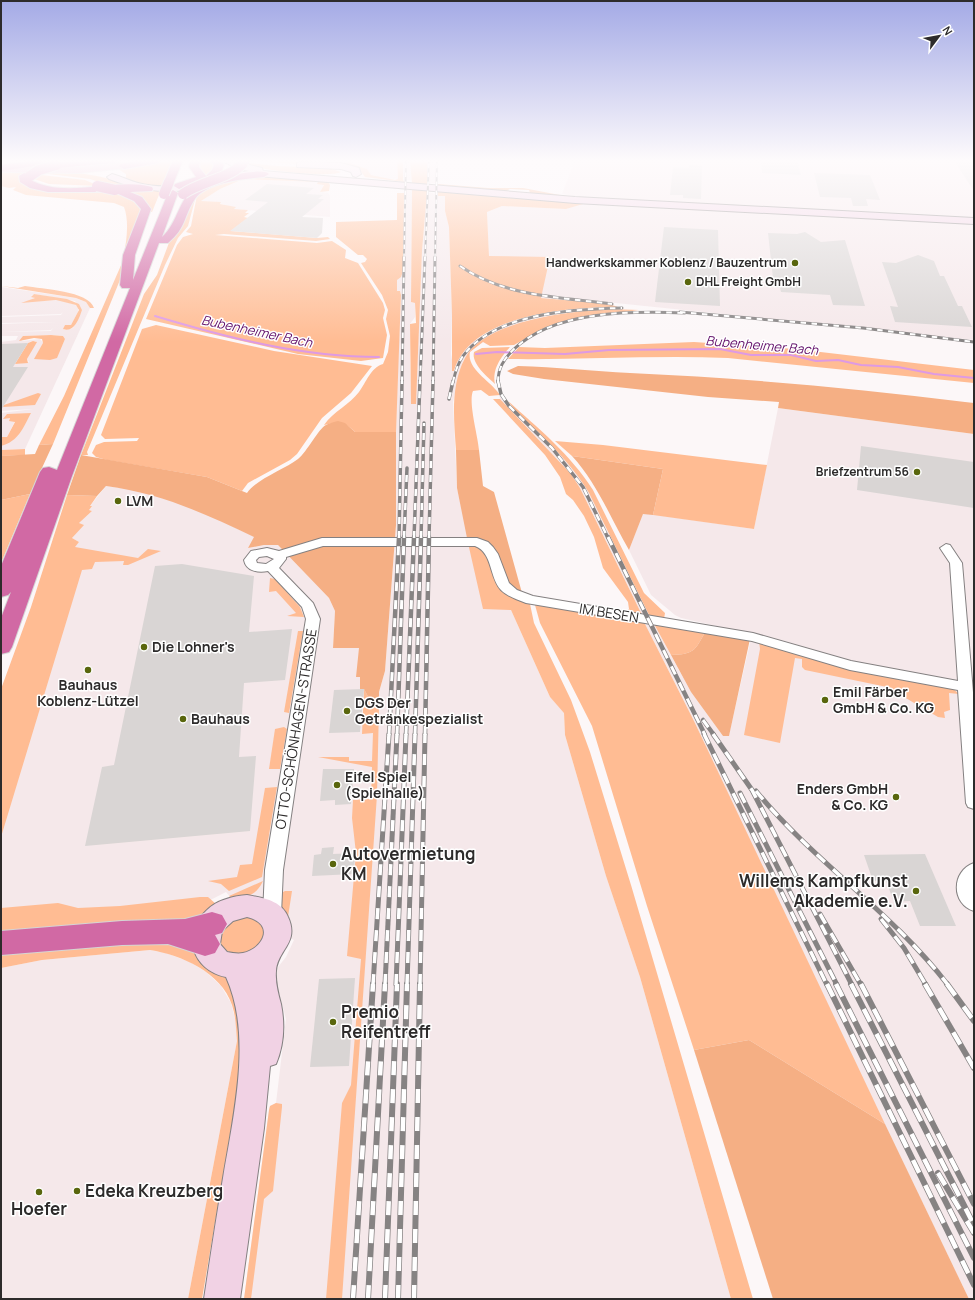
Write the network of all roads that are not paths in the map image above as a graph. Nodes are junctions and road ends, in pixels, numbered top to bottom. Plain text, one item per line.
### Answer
1 (142, 221) edge
2 (161, 221) edge
3 (168, 221) edge
4 (181, 221) edge
5 (164, 241) junction
6 (130, 290) junction
7 (946, 548) dead end
8 (275, 561) joint
9 (1, 592) edge
10 (1, 647) edge
11 (965, 687) junction
12 (974, 803) edge
13 (974, 870) edge
14 (272, 883) junction
15 (974, 904) edge
16 (259, 910) junction
17 (208, 934) junction
18 (4, 944) edge
19 (264, 956) junction
20 (236, 966) junction
21 (254, 1086) junction
22 (222, 1299) edge

1 - 6 highway, bridge
2 - 6 highway
3 - 5 highway
4 - 5 highway
5 - 6 highway
6 - 9 highway
6 - 10 highway
7 - 11 street
8 - 11 street, IM BESEN
8 - 14 street, OTTO-SCHÖNHAGEN-STRASSE
11 - 12 street
13 - 15 street
14 - 16 street, OTTO-SCHÖNHAGEN-STRASSE
14 - 16 street
16 - 17 main road
16 - 19 main road
17 - 18 highway
17 - 20 main road
19 - 20 main road
19 - 21 main road
20 - 21 main road
21 - 22 main road

